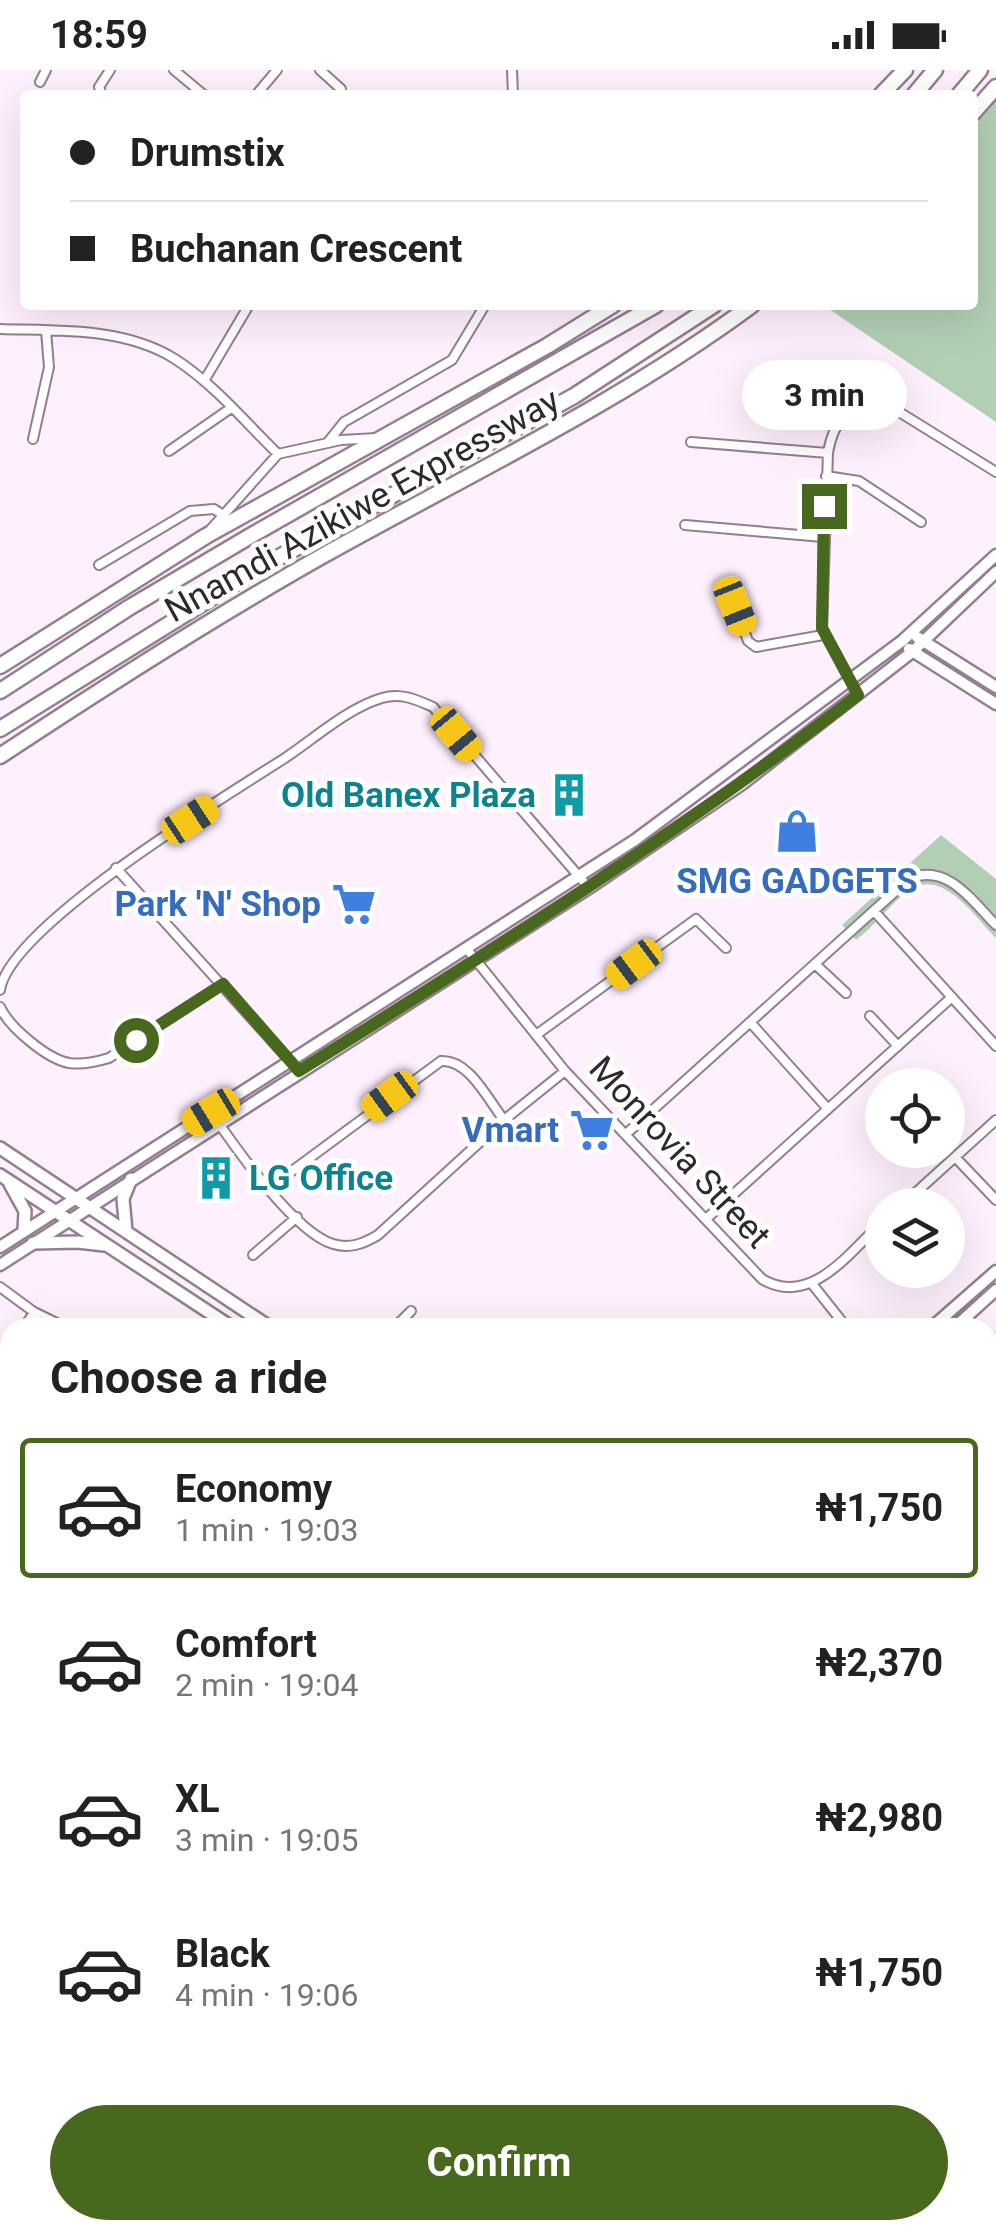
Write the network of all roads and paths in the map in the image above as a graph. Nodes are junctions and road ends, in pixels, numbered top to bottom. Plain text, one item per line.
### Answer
1 (46, 70) edge
2 (277, 70) edge
3 (320, 70) edge
4 (906, 70) edge
5 (936, 70) edge
6 (980, 70) edge
7 (179, 72) edge
8 (40, 82) dead end
9 (996, 86) edge
10 (341, 89) dead end
11 (199, 90) edge
12 (260, 90) edge
13 (886, 90) edge
14 (918, 90) edge
15 (963, 90) edge
16 (978, 107) edge
17 (246, 310) edge
18 (482, 310) edge
19 (606, 310) edge
20 (648, 310) edge
21 (706, 310) edge
22 (745, 310) edge
23 (621, 327) junction
24 (0, 329) edge
25 (46, 331) junction
26 (547, 346) junction
27 (204, 381) junction
28 (231, 408) junction
29 (381, 438) junction
30 (33, 439) dead end
31 (328, 442) junction
32 (691, 442) dead end
33 (169, 452) dead end
34 (828, 453) junction
35 (278, 454) junction
36 (996, 472) edge
37 (826, 476) junction
38 (223, 515) junction
39 (921, 522) dead end
40 (685, 526) dead end
41 (206, 536) junction
42 (823, 537) junction
43 (996, 555) edge
44 (99, 565) dead end
45 (996, 572) edge
46 (735, 606) dead end
47 (74, 618) junction
48 (169, 621) junction
49 (912, 632) junction
50 (823, 636) junction
51 (902, 642) junction
52 (922, 642) junction
53 (912, 652) junction
54 (0, 666) edge
55 (36, 667) junction
56 (849, 682) junction
57 (996, 687) edge
58 (104, 688) junction
59 (0, 691) edge
60 (858, 695) junction
61 (996, 704) edge
62 (0, 729) edge
63 (0, 756) edge
64 (116, 868) junction
65 (578, 875) junction
66 (589, 888) junction
67 (874, 911) junction
68 (996, 925) edge
69 (466, 948) junction
70 (726, 948) dead end
71 (475, 961) junction
72 (814, 964) junction
73 (223, 984) junction
74 (0, 990) edge
75 (846, 993) dead end
76 (952, 997) junction
77 (0, 1008) edge
78 (870, 1016) dead end
79 (750, 1022) junction
80 (536, 1035) junction
81 (898, 1046) junction
82 (996, 1046) edge
83 (290, 1061) junction
84 (299, 1071) junction
85 (565, 1071) junction
86 (828, 1109) junction
87 (211, 1112) junction
88 (504, 1120) junction
89 (996, 1120) edge
90 (220, 1125) junction
91 (626, 1134) junction
92 (0, 1148) edge
93 (965, 1148) edge
94 (965, 1167) edge
95 (943, 1168) edge
96 (4, 1178) edge
97 (131, 1179) junction
98 (62, 1188) junction
99 (269, 1188) junction
100 (921, 1188) edge
101 (88, 1190) junction
102 (76, 1198) junction
103 (996, 1200) edge
104 (89, 1206) junction
105 (56, 1211) junction
106 (297, 1217) junction
107 (706, 1219) junction
108 (70, 1220) junction
109 (24, 1231) junction
110 (126, 1231) junction
111 (865, 1238) edge
112 (33, 1243) junction
113 (109, 1246) junction
114 (0, 1247) edge
115 (253, 1255) dead end
116 (0, 1265) edge
117 (996, 1270) edge
118 (813, 1285) junction
119 (0, 1287) edge
120 (996, 1290) edge
121 (412, 1311) dead end
122 (34, 1312) junction
123 (30, 1318) edge
124 (46, 1318) edge
125 (218, 1318) edge
126 (256, 1318) edge
127 (405, 1318) edge
128 (839, 1318) edge
129 (942, 1318) edge
130 (965, 1318) edge

1 - 8 street
2 - 12 street
3 - 10 street
4 - 13 highway
5 - 14 highway
6 - 15 highway
7 - 11 street
9 - 16 highway
17 - 27 street
18 - 31 street
19 - 26 highway, Nnamdi Azikiwe Expressway
20 - 23 highway, Nnamdi Azikiwe Expressway
21 - 48 highway, Nnamdi Azikiwe Expressway
22 - 58 highway, Nnamdi Azikiwe Expressway
23 - 26 highway
23 - 55 highway, Nnamdi Azikiwe Expressway
24 - 25 street
25 - 27 street
25 - 30 street
26 - 29 highway, Nnamdi Azikiwe Expressway
27 - 28 street
28 - 33 street
28 - 35 street
29 - 31 street
29 - 41 highway, Nnamdi Azikiwe Expressway
31 - 35 street
32 - 34 street
34 - 36 street
34 - 37 street
35 - 38 street
37 - 39 street
37 - 42 street
38 - 41 street
38 - 44 street
40 - 42 street
41 - 47 highway, Nnamdi Azikiwe Expressway
42 - 50 street
43 - 49 main road
45 - 52 main road
46 - 50 street
47 - 54 highway, Nnamdi Azikiwe Expressway
47 - 55 highway
48 - 58 highway
48 - 62 highway, Nnamdi Azikiwe Expressway
49 - 51 main road
49 - 52 main road
50 - 56 street
51 - 53 main road
51 - 56 main road
52 - 53 main road
52 - 57 main road
53 - 60 main road
53 - 61 main road
55 - 59 highway, Nnamdi Azikiwe Expressway
56 - 60 street
56 - 65 main road
58 - 63 highway, Nnamdi Azikiwe Expressway
60 - 66 main road
64 - 65 street
64 - 73 street
64 - 74 street
65 - 66 street
65 - 69 main road
66 - 71 main road
67 - 68 street
67 - 72 street
67 - 76 street
69 - 71 street, Monrovia Street
69 - 83 main road
70 - 80 street
71 - 80 street, Monrovia Street
71 - 84 main road
72 - 75 street
72 - 79 street
73 - 77 street
73 - 83 street
76 - 81 street
76 - 82 street
78 - 81 street
79 - 86 street
79 - 91 street
80 - 85 street, Monrovia Street
81 - 86 street
83 - 84 street
83 - 87 main road
84 - 90 main road
85 - 88 street
85 - 91 street, Monrovia Street
86 - 107 street
87 - 90 street
87 - 101 main road
88 - 99 street
88 - 106 street
89 - 93 street
90 - 97 main road
90 - 99 street
91 - 107 street, Monrovia Street
92 - 98 main road
94 - 103 street
95 - 100 street
96 - 105 main road
96 - 109 main road
97 - 104 main road
97 - 110 main road
98 - 101 main road
98 - 102 main road
99 - 106 street
101 - 102 main road
102 - 104 main road
102 - 105 main road
104 - 108 main road
104 - 110 main road
105 - 108 main road
105 - 109 main road
106 - 115 street
107 - 118 street, Monrovia Street
108 - 112 main road
108 - 113 main road
109 - 114 main road
110 - 126 main road
111 - 118 street
112 - 113 main road
112 - 116 main road
113 - 125 main road
117 - 129 main road
118 - 128 street
119 - 122 street
120 - 130 main road
121 - 127 street
122 - 123 street
122 - 124 street

